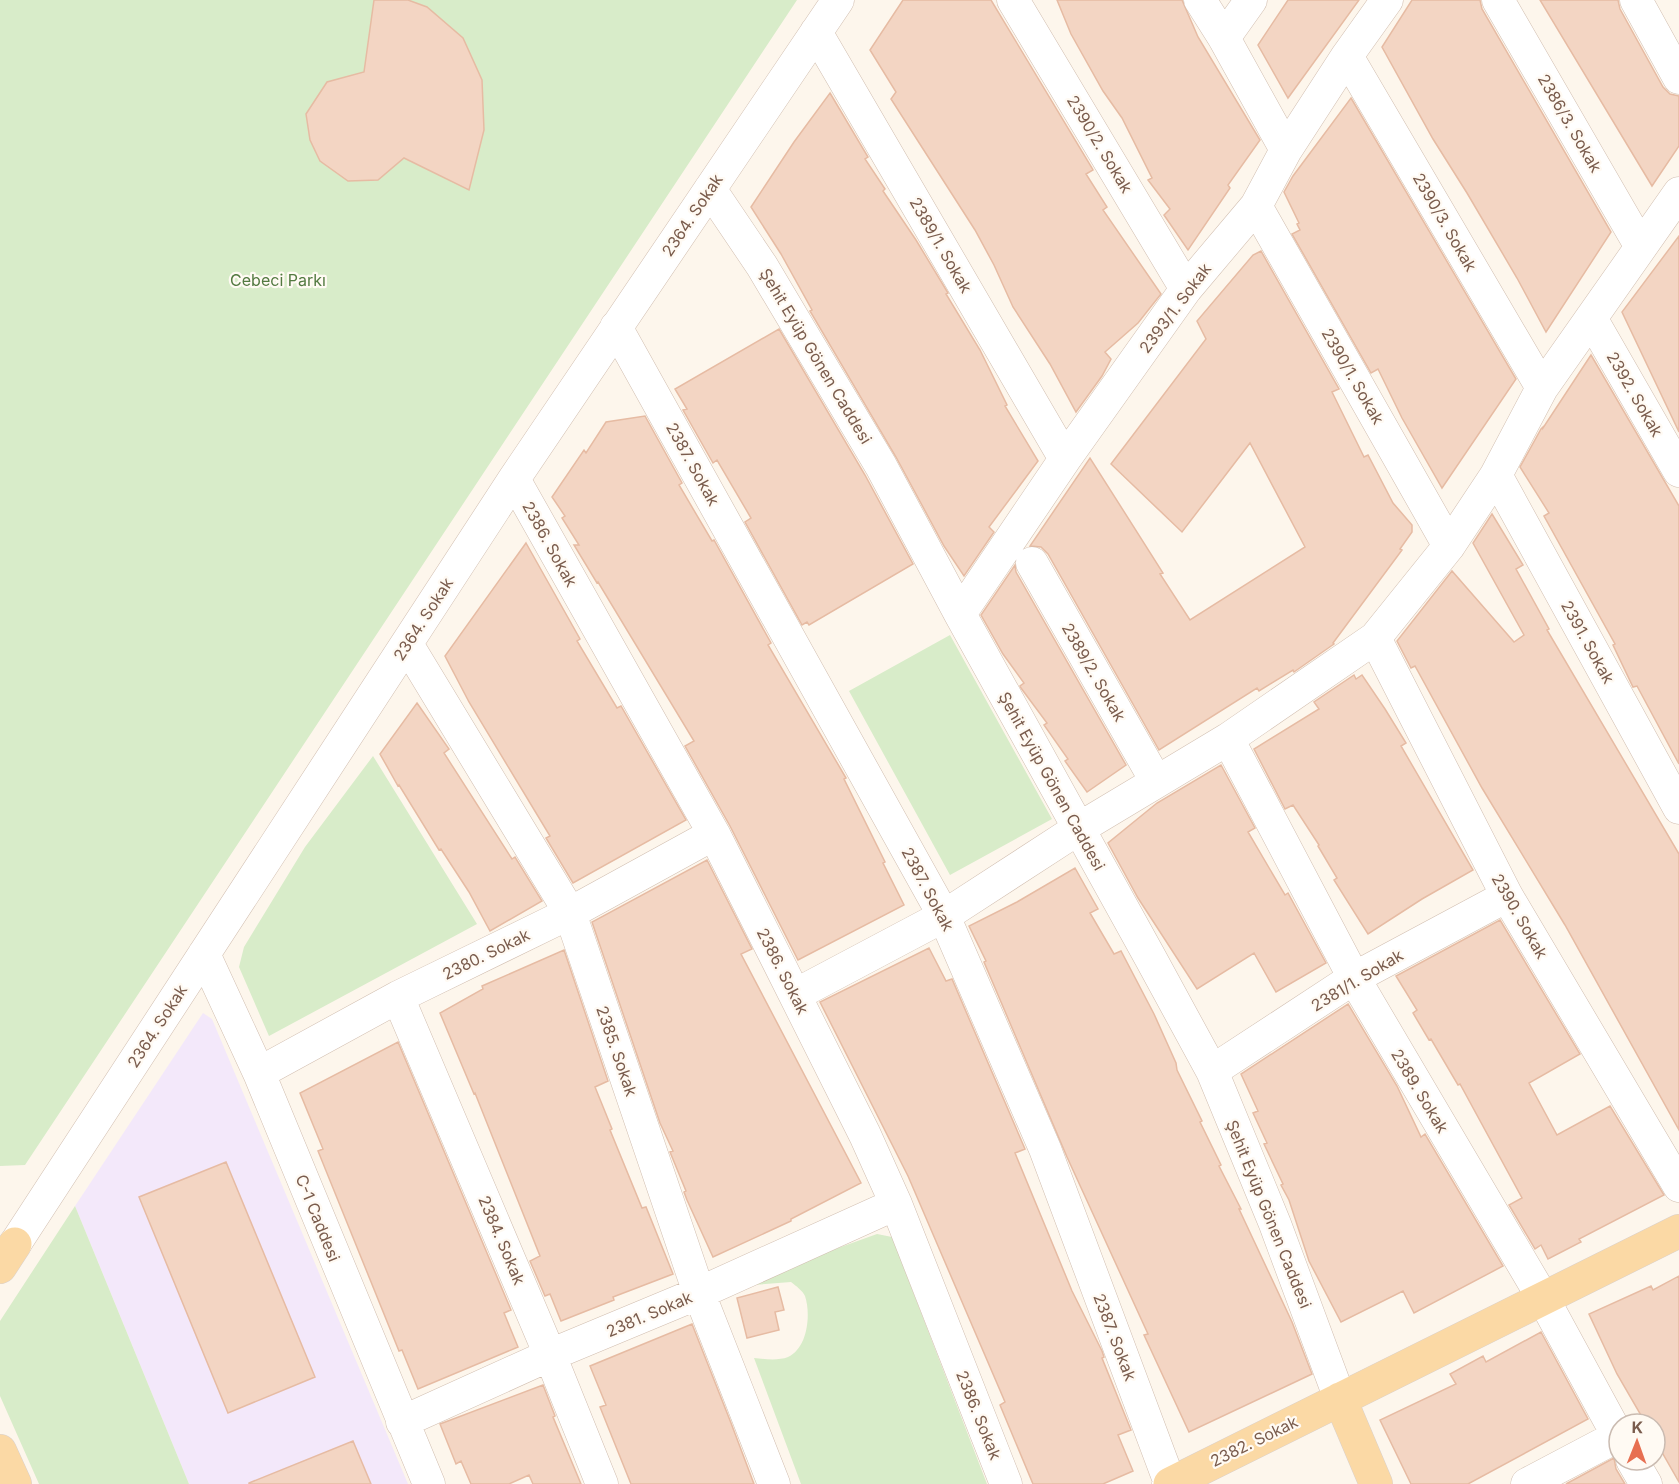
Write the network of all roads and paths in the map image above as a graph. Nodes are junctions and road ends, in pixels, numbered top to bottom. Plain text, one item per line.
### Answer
1 (838, 0) edge
2 (1013, 0) edge
3 (1200, 0) edge
4 (1251, 0) edge
5 (1388, 0) edge
6 (1498, 0) edge
7 (1636, 0) edge
8 (816, 32) junction
9 (1224, 38) junction
10 (1347, 56) junction
11 (1679, 78) edge
12 (1286, 150) junction
13 (710, 189) junction
14 (1679, 193) edge
15 (1256, 206) junction
16 (1641, 247) junction
17 (1186, 289) junction
18 (1592, 318) junction
19 (616, 327) junction
20 (1542, 388) junction
21 (1065, 459) junction
22 (1679, 471) edge
23 (1496, 475) junction
24 (514, 479) junction
25 (1449, 546) junction
26 (1032, 563) dead end
27 (960, 614) junction
28 (1375, 638) junction
29 (407, 644) junction
30 (1228, 739) junction
31 (1156, 781) junction
32 (1679, 808) edge
33 (1078, 829) junction
34 (714, 834) junction
35 (1506, 896) junction
36 (570, 913) junction
37 (944, 916) junction
38 (204, 954) junction
39 (1354, 978) junction
40 (795, 995) junction
41 (398, 998) junction
42 (1212, 1071) junction
43 (259, 1073) junction
44 (1679, 1186) edge
45 (896, 1204) junction
46 (1679, 1231) edge
47 (5, 1253) edge
48 (699, 1293) junction
49 (1544, 1300) junction
50 (550, 1354) junction
51 (1341, 1399) junction
52 (1607, 1416) edge
53 (402, 1422) junction
54 (0, 1451) edge
55 (1607, 1452) edge
56 (15, 1484) edge
57 (429, 1484) edge
58 (602, 1484) edge
59 (774, 1484) edge
60 (1006, 1484) edge
61 (1169, 1484) edge
62 (1377, 1484) edge
63 (1527, 1484) edge

1 - 8 street, 2364. Sokak
2 - 17 street, 2390/2. Sokak
3 - 9 street
4 - 9 street
5 - 10 street, 2393/1. Sokak
6 - 16 street, 2386/3. Sokak
7 - 11 street
8 - 13 street, 2364. Sokak
8 - 21 street, 2389/1. Sokak
9 - 12 street
10 - 12 street, 2393/1. Sokak
10 - 20 street, 2390/3. Sokak
12 - 15 street, 2393/1. Sokak
13 - 19 street, 2364. Sokak
13 - 27 street, Şehit Eyüp Gönen Caddesi
14 - 16 street
15 - 17 street, 2393/1. Sokak
15 - 25 street, 2390/1. Sokak
16 - 18 street
17 - 21 street, 2393/1. Sokak
18 - 20 street
18 - 22 street, 2392. Sokak
19 - 24 street, 2364. Sokak
19 - 37 street, 2387. Sokak
20 - 23 street
21 - 27 street, 2393/1. Sokak
23 - 25 street
23 - 32 street, 2391. Sokak
24 - 29 street, 2364. Sokak
24 - 34 street, 2386. Sokak
25 - 28 street
26 - 31 street, 2389/2. Sokak
27 - 33 street, Şehit Eyüp Gönen Caddesi
28 - 30 street
28 - 35 street, 2390. Sokak
29 - 36 street, 2385. Sokak
29 - 38 street, 2364. Sokak
30 - 31 street
30 - 39 street, 2389. Sokak
31 - 33 street
33 - 37 street
33 - 42 street, Şehit Eyüp Gönen Caddesi
34 - 36 street, 2380. Sokak
34 - 40 street, 2386. Sokak
35 - 39 street, 2381/1. Sokak
35 - 44 street, 2390. Sokak
36 - 41 street, 2380. Sokak
36 - 48 street, 2385. Sokak
37 - 40 street
37 - 61 street, 2387. Sokak
38 - 43 street, C-1 Caddesi
38 - 47 street, 2364. Sokak
39 - 42 street, 2381/1. Sokak
39 - 49 street, 2389. Sokak
40 - 45 street, 2386. Sokak
41 - 43 street, 2380. Sokak
41 - 50 street, 2384. Sokak
42 - 51 street, Şehit Eyüp Gönen Caddesi
43 - 53 street, C-1 Caddesi
45 - 48 street, 2381. Sokak
45 - 60 street, 2386. Sokak
46 - 49 main road, 2382. Sokak
48 - 50 street, 2381. Sokak
48 - 59 street, 2385. Sokak
49 - 51 main road, 2382. Sokak
49 - 52 street, 2389. Sokak
50 - 53 street, 2381. Sokak
50 - 58 street, 2384. Sokak
51 - 61 main road, 2382. Sokak
51 - 62 main road
53 - 57 street, C-1 Caddesi
54 - 56 main road
55 - 63 street

